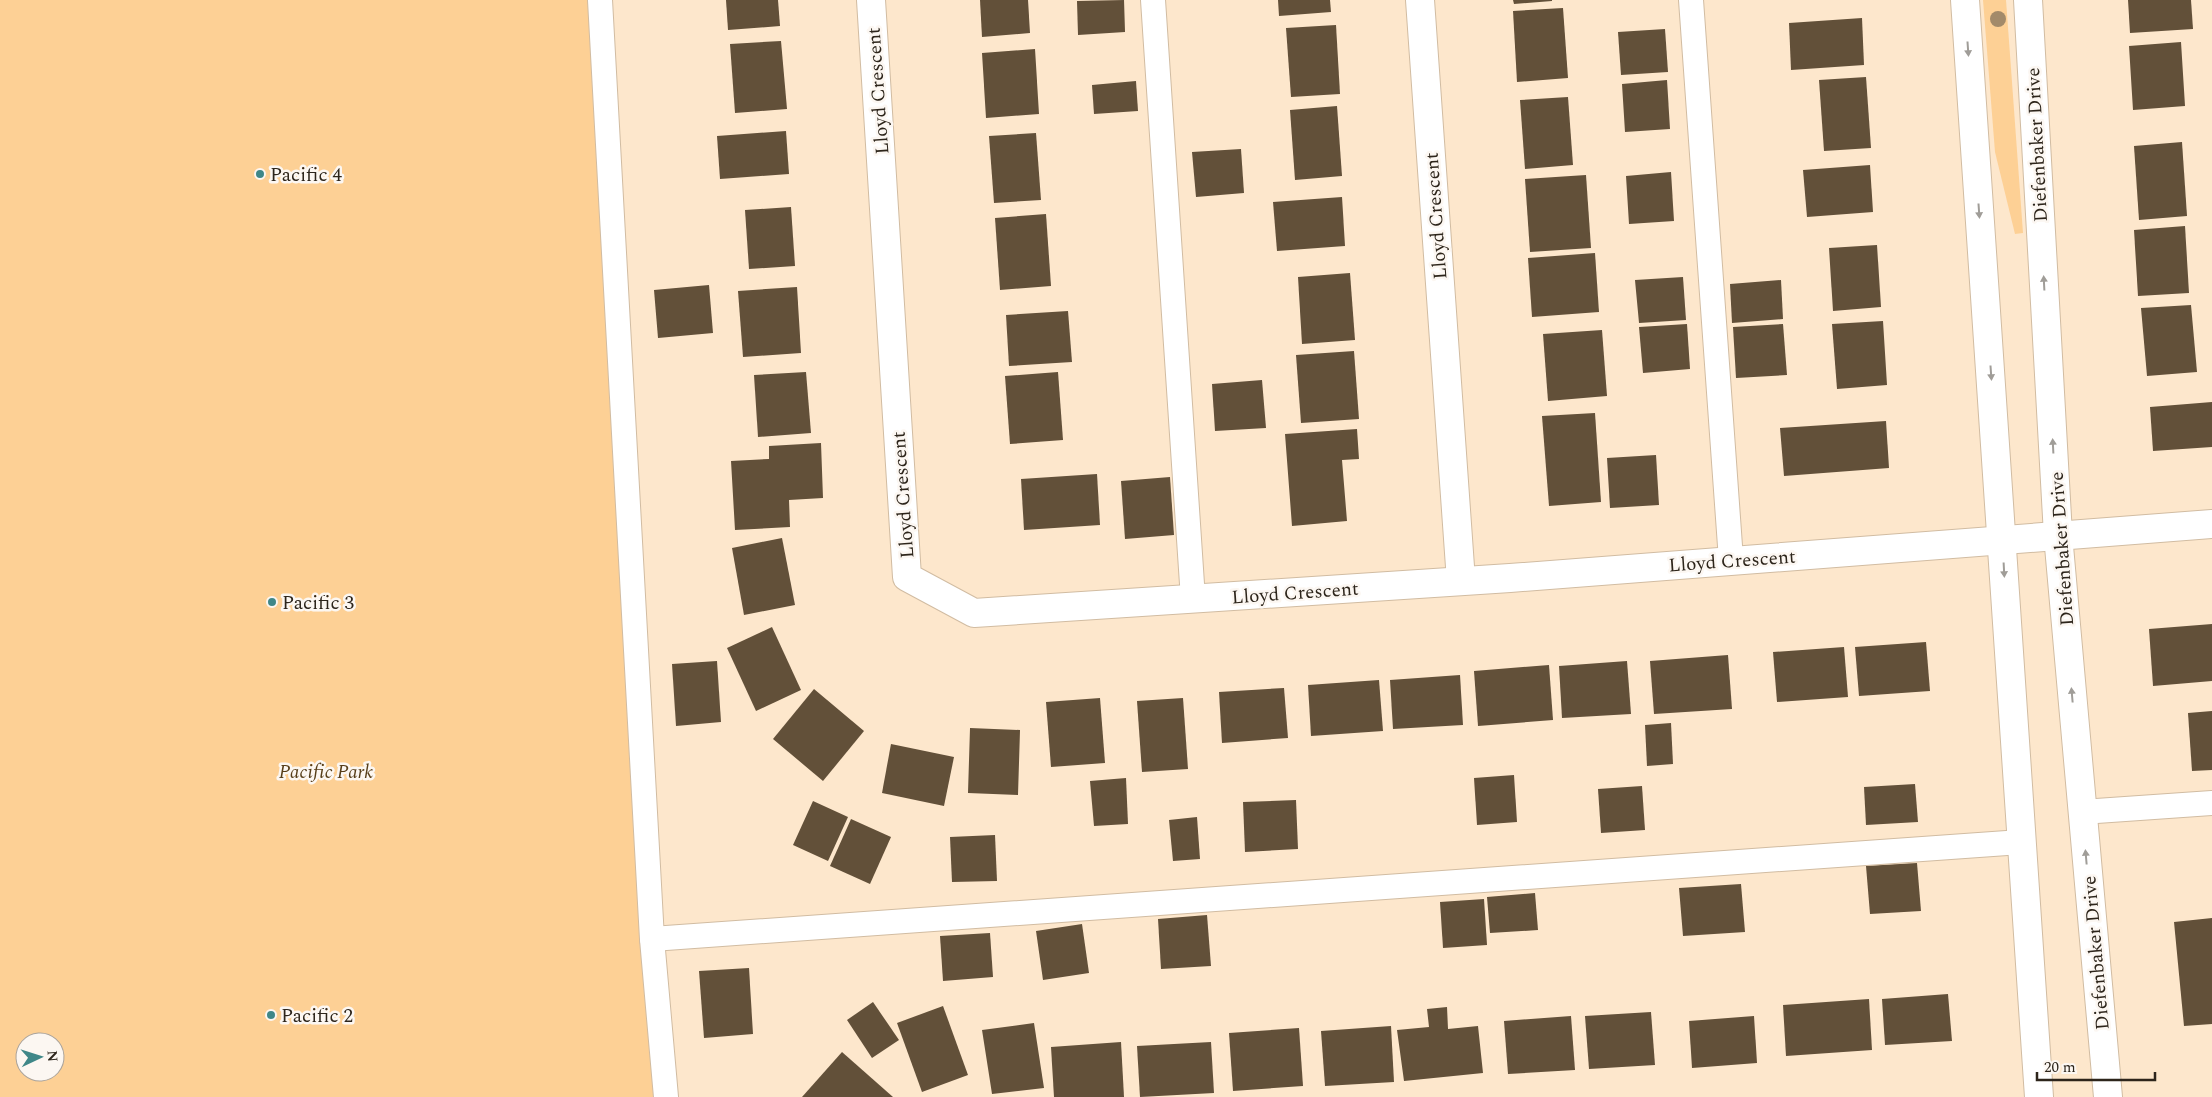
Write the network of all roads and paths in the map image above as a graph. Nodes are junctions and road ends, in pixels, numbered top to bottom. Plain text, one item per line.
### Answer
1 (600, 0) edge
2 (871, 0) edge
3 (1153, 0) edge
4 (1420, 0) edge
5 (1691, 0) edge
6 (1964, 0) edge
7 (2028, 0) edge
8 (2212, 524) edge
9 (2058, 536) junction
10 (2002, 540) junction
11 (1731, 560) junction
12 (1461, 581) junction
13 (1193, 599) junction
14 (2212, 803) edge
15 (2082, 812) junction
16 (2021, 842) junction
17 (652, 939) junction
18 (666, 1097) edge
19 (2039, 1097) edge
20 (2108, 1097) edge

1 - 17 lane
2 - 13 street, Lloyd Crescent
3 - 13 lane
4 - 12 street, Lloyd Crescent
5 - 11 lane
6 -> 10 street
9 -> 7 street, Diefenbaker Drive
8 - 9 street, Lloyd Crescent
9 - 10 street, Lloyd Crescent
15 -> 9 street, Diefenbaker Drive
10 - 11 street, Lloyd Crescent
10 -> 16 street
11 - 12 street, Lloyd Crescent
12 - 13 street, Lloyd Crescent
14 - 15 lane
20 -> 15 street, Diefenbaker Drive
16 - 17 lane
16 - 19 street
17 - 18 lane

